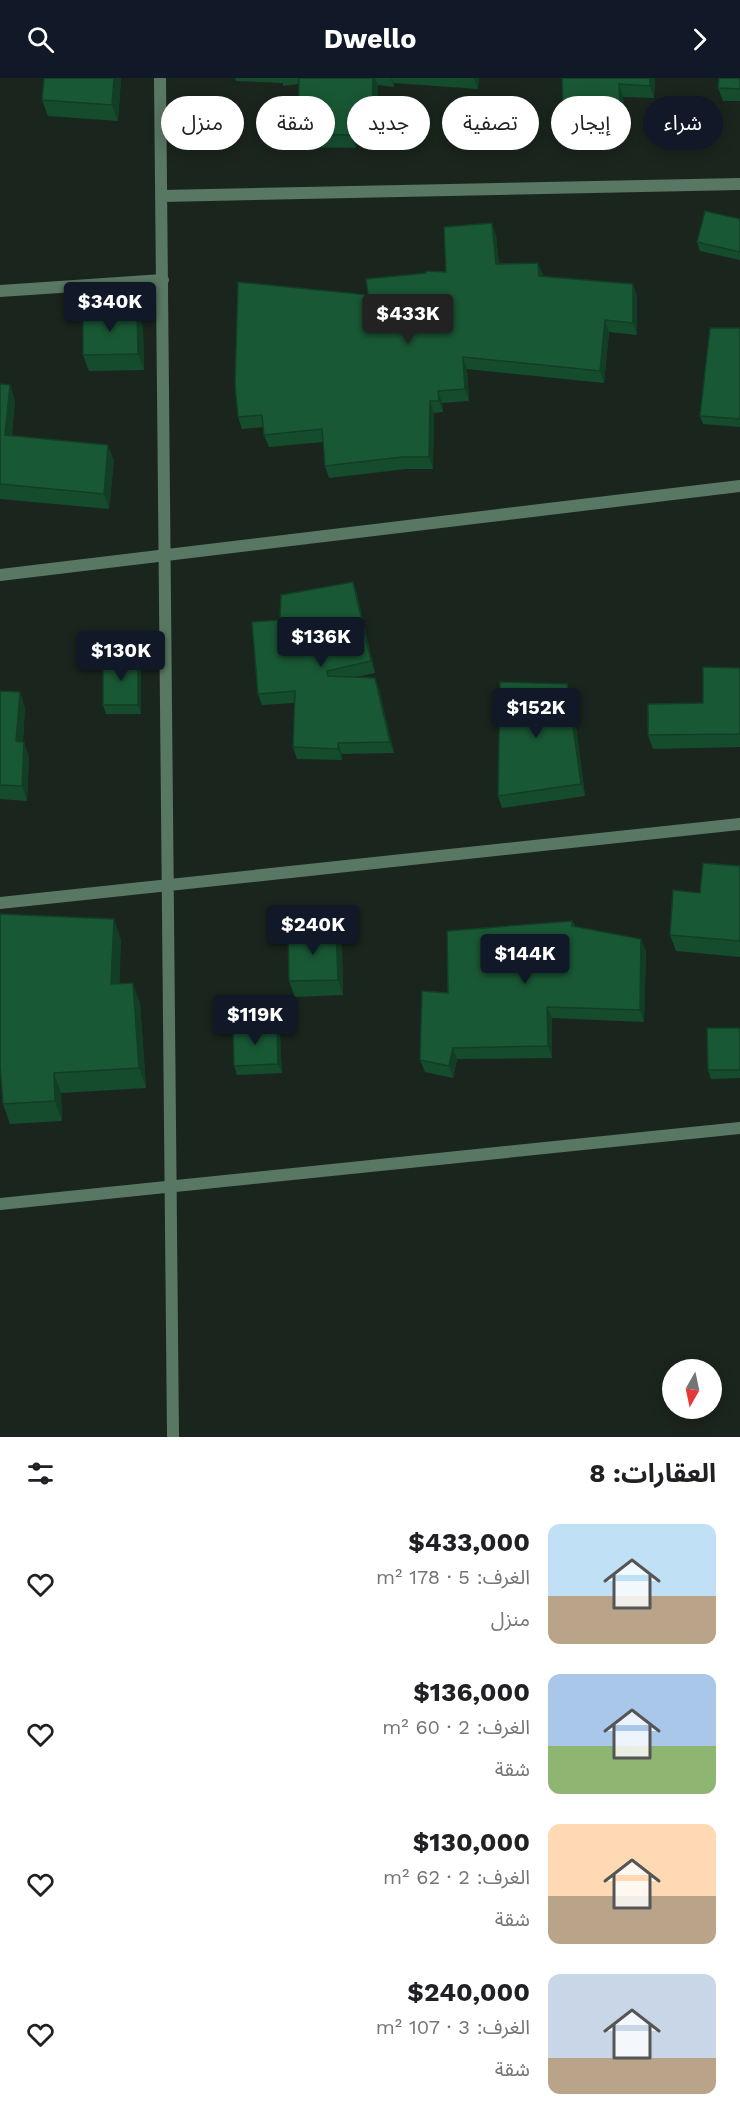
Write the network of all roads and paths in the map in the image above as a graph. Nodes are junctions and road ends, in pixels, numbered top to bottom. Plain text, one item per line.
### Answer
1 (160, 78) edge
2 (740, 184) edge
3 (162, 196) junction
4 (163, 280) junction
5 (0, 291) edge
6 (740, 486) edge
7 (165, 556) junction
8 (0, 575) edge
9 (740, 824) edge
10 (168, 885) junction
11 (0, 903) edge
12 (740, 1128) edge
13 (170, 1188) junction
14 (0, 1204) edge
15 (173, 1437) edge

1 - 3 street
2 - 3 street
3 - 4 street
4 - 5 street
4 - 7 street
6 - 7 street
7 - 8 street
7 - 10 street
9 - 10 street
10 - 11 street
10 - 13 street
12 - 13 street
13 - 14 street
13 - 15 street

